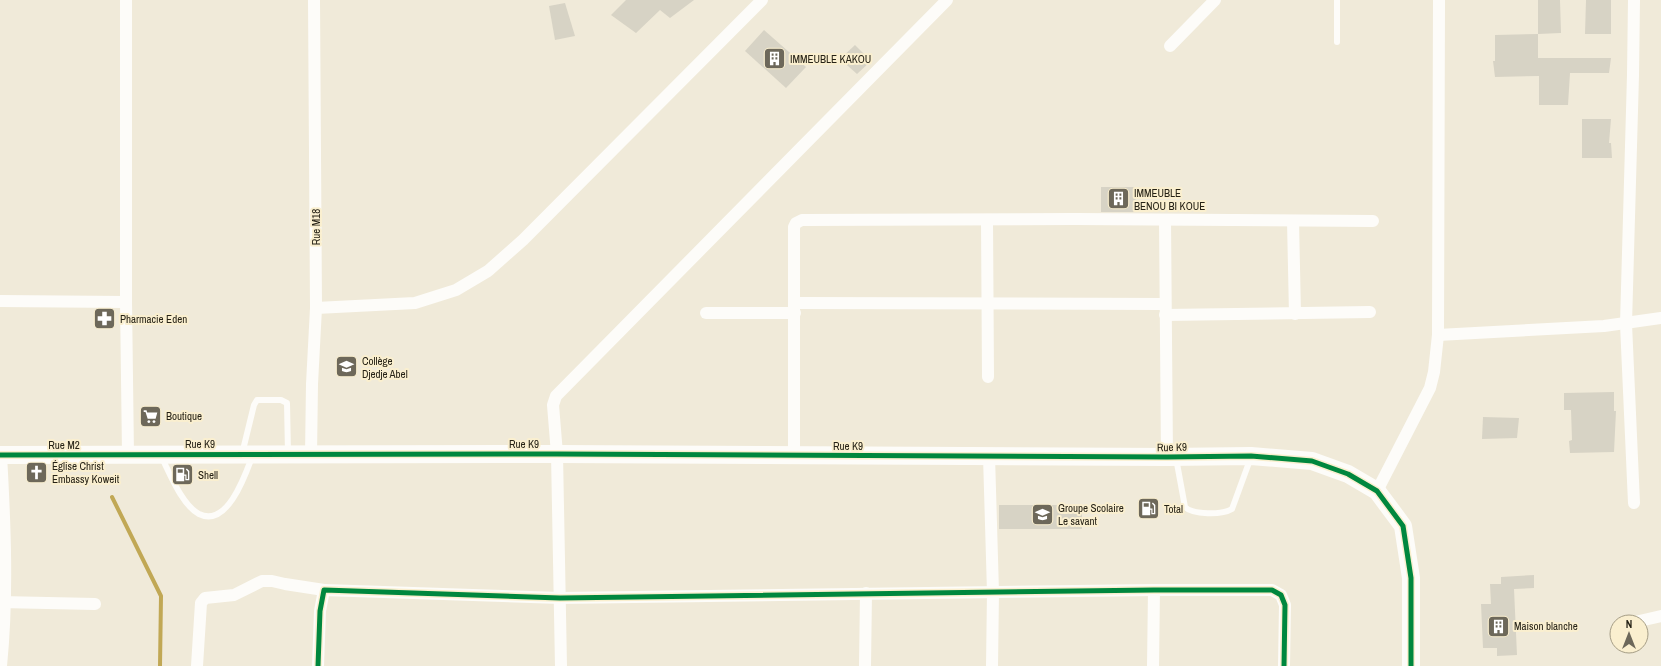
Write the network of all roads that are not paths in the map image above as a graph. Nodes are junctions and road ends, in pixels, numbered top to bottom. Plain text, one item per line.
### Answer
1 (126, 0) edge
2 (314, 0) edge
3 (762, 0) edge
4 (947, 0) edge
5 (1215, 0) edge
6 (1337, 0) edge
7 (1439, 0) edge
8 (1634, 0) edge
9 (1337, 42) dead end
10 (1170, 46) dead end
11 (987, 220) junction
12 (1165, 220) junction
13 (1293, 221) junction
14 (1373, 221) dead end
15 (0, 301) edge
16 (126, 302) junction
17 (989, 304) junction
18 (316, 308) junction
19 (795, 308) junction
20 (1165, 309) junction
21 (1370, 312) dead end
22 (706, 313) dead end
23 (1295, 314) junction
24 (1661, 318) edge
25 (1626, 324) junction
26 (1438, 335) junction
27 (988, 377) dead end
28 (128, 454) junction
29 (160, 454) junction
30 (248, 454) junction
31 (557, 454) junction
32 (0, 455) edge
33 (288, 455) junction
34 (311, 455) junction
35 (794, 456) junction
36 (989, 456) junction
37 (1252, 456) junction
38 (1171, 457) junction
39 (1377, 491) junction
40 (1634, 503) dead end
41 (324, 590) junction
42 (1154, 590) junction
43 (993, 592) junction
44 (866, 593) junction
45 (560, 598) junction
46 (2, 602) edge
47 (95, 604) dead end
48 (1661, 616) edge
49 (1649, 619) edge
50 (2, 666) edge
51 (197, 666) edge
52 (318, 666) edge
53 (561, 666) edge
54 (865, 666) edge
55 (992, 666) edge
56 (1153, 666) edge
57 (1284, 666) edge
58 (1412, 666) edge

1 - 16 street
2 - 18 street, Rue M18
3 - 18 street
4 - 31 street
5 - 10 street
6 - 9 lane
7 - 26 street
8 - 25 street
11 - 12 street
11 - 17 street
11 - 19 street
12 - 13 street
12 - 20 street
13 - 14 street
13 - 23 street
15 - 16 street
16 - 28 street
17 - 19 street
17 - 20 street
17 - 27 street
18 - 34 street, Rue M18
19 - 22 street
19 - 35 street
20 - 23 street
20 - 38 street
21 - 23 street
24 - 25 street
25 - 26 street
25 - 40 street
26 - 39 street
28 - 29 street, Rue K9
28 - 32 street, Rue M2
29 - 30 street, Rue K9
29 - 30 lane
30 - 33 street, Rue K9
30 - 33 lane
31 - 34 street, Rue K9
31 - 35 street, Rue K9
31 - 45 street
32 - 46 street
33 - 34 street, Rue K9
35 - 36 street, Rue K9
36 - 38 street, Rue K9
36 - 43 street
37 - 38 street, Rue K9
37 - 38 lane
37 - 39 street, Rue K9
39 - 58 street, Rue K9
41 - 45 street
41 - 51 street
41 - 52 street
42 - 43 street
42 - 56 street
42 - 57 street
43 - 44 street
43 - 55 street
44 - 45 street
44 - 54 street
45 - 53 street
46 - 47 street
46 - 50 street
48 - 49 street

